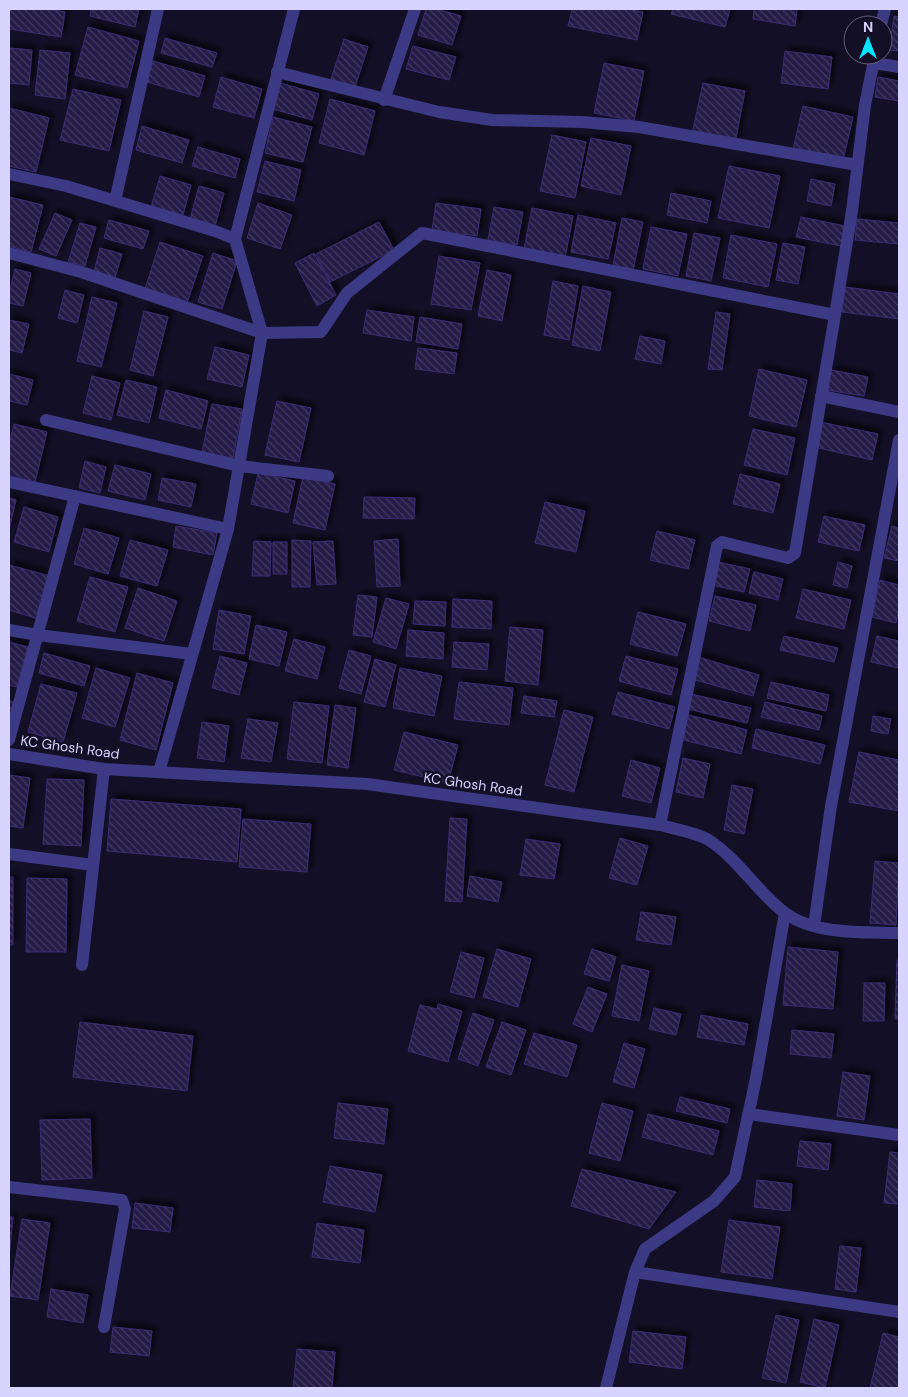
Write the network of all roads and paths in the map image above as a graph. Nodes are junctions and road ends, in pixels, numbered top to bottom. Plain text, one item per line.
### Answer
1 (158, 9) edge
2 (294, 9) edge
3 (415, 9) edge
4 (873, 65) edge
5 (277, 72) junction
6 (384, 100) junction
7 (858, 165) junction
8 (9, 174) edge
9 (115, 201) junction
10 (236, 239) junction
11 (9, 253) edge
12 (835, 315) junction
13 (262, 333) junction
14 (821, 396) junction
15 (899, 412) edge
16 (46, 420) dead end
17 (899, 440) edge
18 (240, 466) junction
19 (328, 476) dead end
20 (9, 482) edge
21 (75, 496) junction
22 (228, 529) junction
23 (9, 630) edge
24 (38, 635) junction
25 (192, 654) junction
26 (9, 740) edge
27 (9, 754) edge
28 (104, 769) junction
29 (159, 772) junction
30 (660, 824) junction
31 (9, 854) edge
32 (93, 865) junction
33 (785, 913) junction
34 (814, 926) junction
35 (899, 933) edge
36 (82, 966) dead end
37 (749, 1114) junction
38 (899, 1135) edge
39 (9, 1187) edge
40 (635, 1272) junction
41 (899, 1312) edge
42 (104, 1327) dead end
43 (606, 1388) edge

1 - 9 street
2 - 5 street
3 - 6 street
4 - 7 street
5 - 6 street
5 - 10 street
6 - 7 street
7 - 12 street
8 - 9 street
9 - 10 street
10 - 13 street
11 - 13 street
12 - 13 street
12 - 14 street
13 - 18 street
14 - 15 street
14 - 30 street
16 - 18 street
17 - 34 street
18 - 19 street
18 - 22 street
20 - 21 street
21 - 22 street
21 - 24 street
22 - 25 street
23 - 24 street
24 - 25 street
24 - 26 street
25 - 29 street
27 - 28 street, KC Ghosh Road
28 - 29 street, KC Ghosh Road
28 - 32 street
29 - 30 street, KC Ghosh Road
30 - 33 street, KC Ghosh Road
31 - 32 street
32 - 36 street
33 - 34 street, KC Ghosh Road
33 - 37 street
34 - 35 street, KC Ghosh Road
37 - 38 street
37 - 40 street
39 - 42 street
40 - 41 street
40 - 43 street

